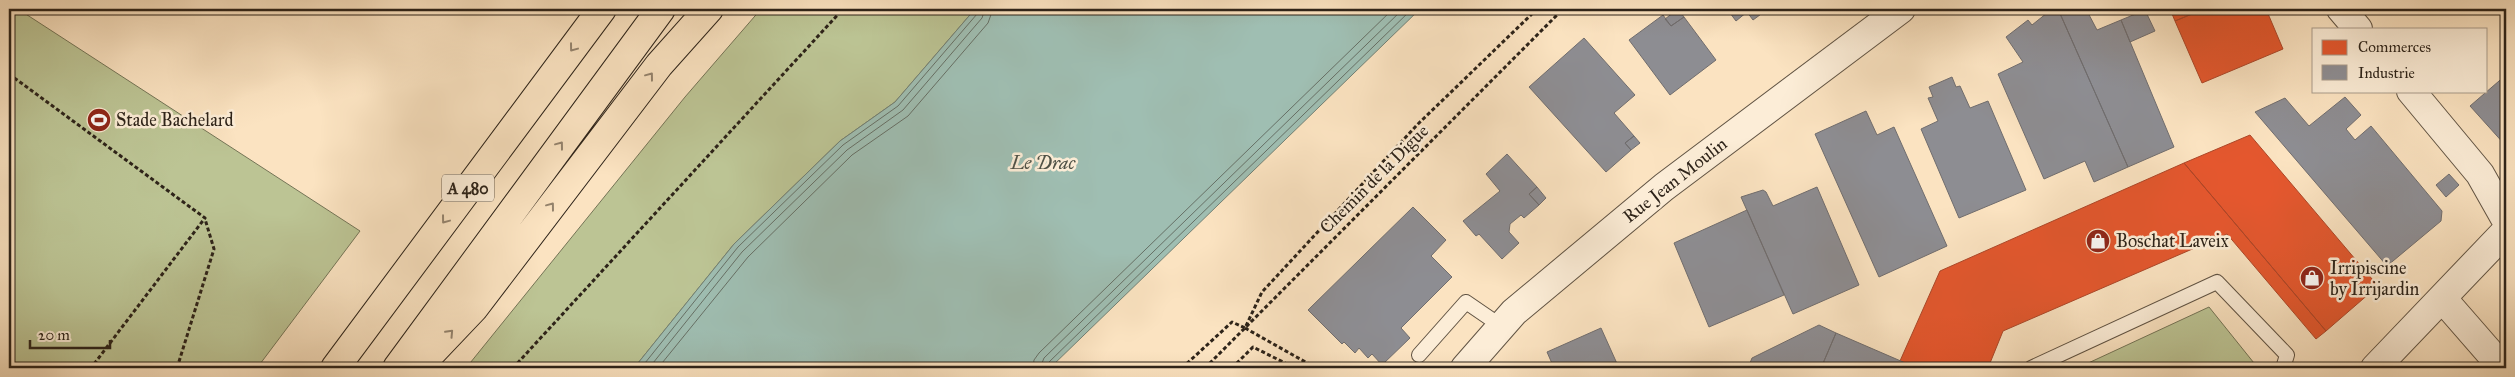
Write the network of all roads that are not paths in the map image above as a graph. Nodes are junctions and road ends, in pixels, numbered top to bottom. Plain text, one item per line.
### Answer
1 (602, 9) edge
2 (661, 9) edge
3 (709, 9) edge
4 (1900, 9) edge
5 (2341, 9) edge
6 (2357, 28) edge
7 (2412, 92) edge
8 (2506, 220) edge
9 (2506, 231) edge
10 (2442, 298) junction
11 (1501, 326) junction
12 (1419, 355) dead end
13 (334, 368) edge
14 (397, 368) edge
15 (417, 368) edge
16 (1465, 368) edge
17 (2031, 368) edge
18 (2283, 368) edge
19 (2375, 368) edge
20 (2503, 368) edge

1 -> 13 highway, A 480
14 -> 2 highway, A 480
15 -> 3 highway
4 - 11 street, Rue Jean Moulin
5 - 6 street
7 - 8 street
9 - 10 street
10 - 19 street
10 - 20 street
11 - 12 lane
11 - 16 street, Rue Jean Moulin
17 - 18 lane

